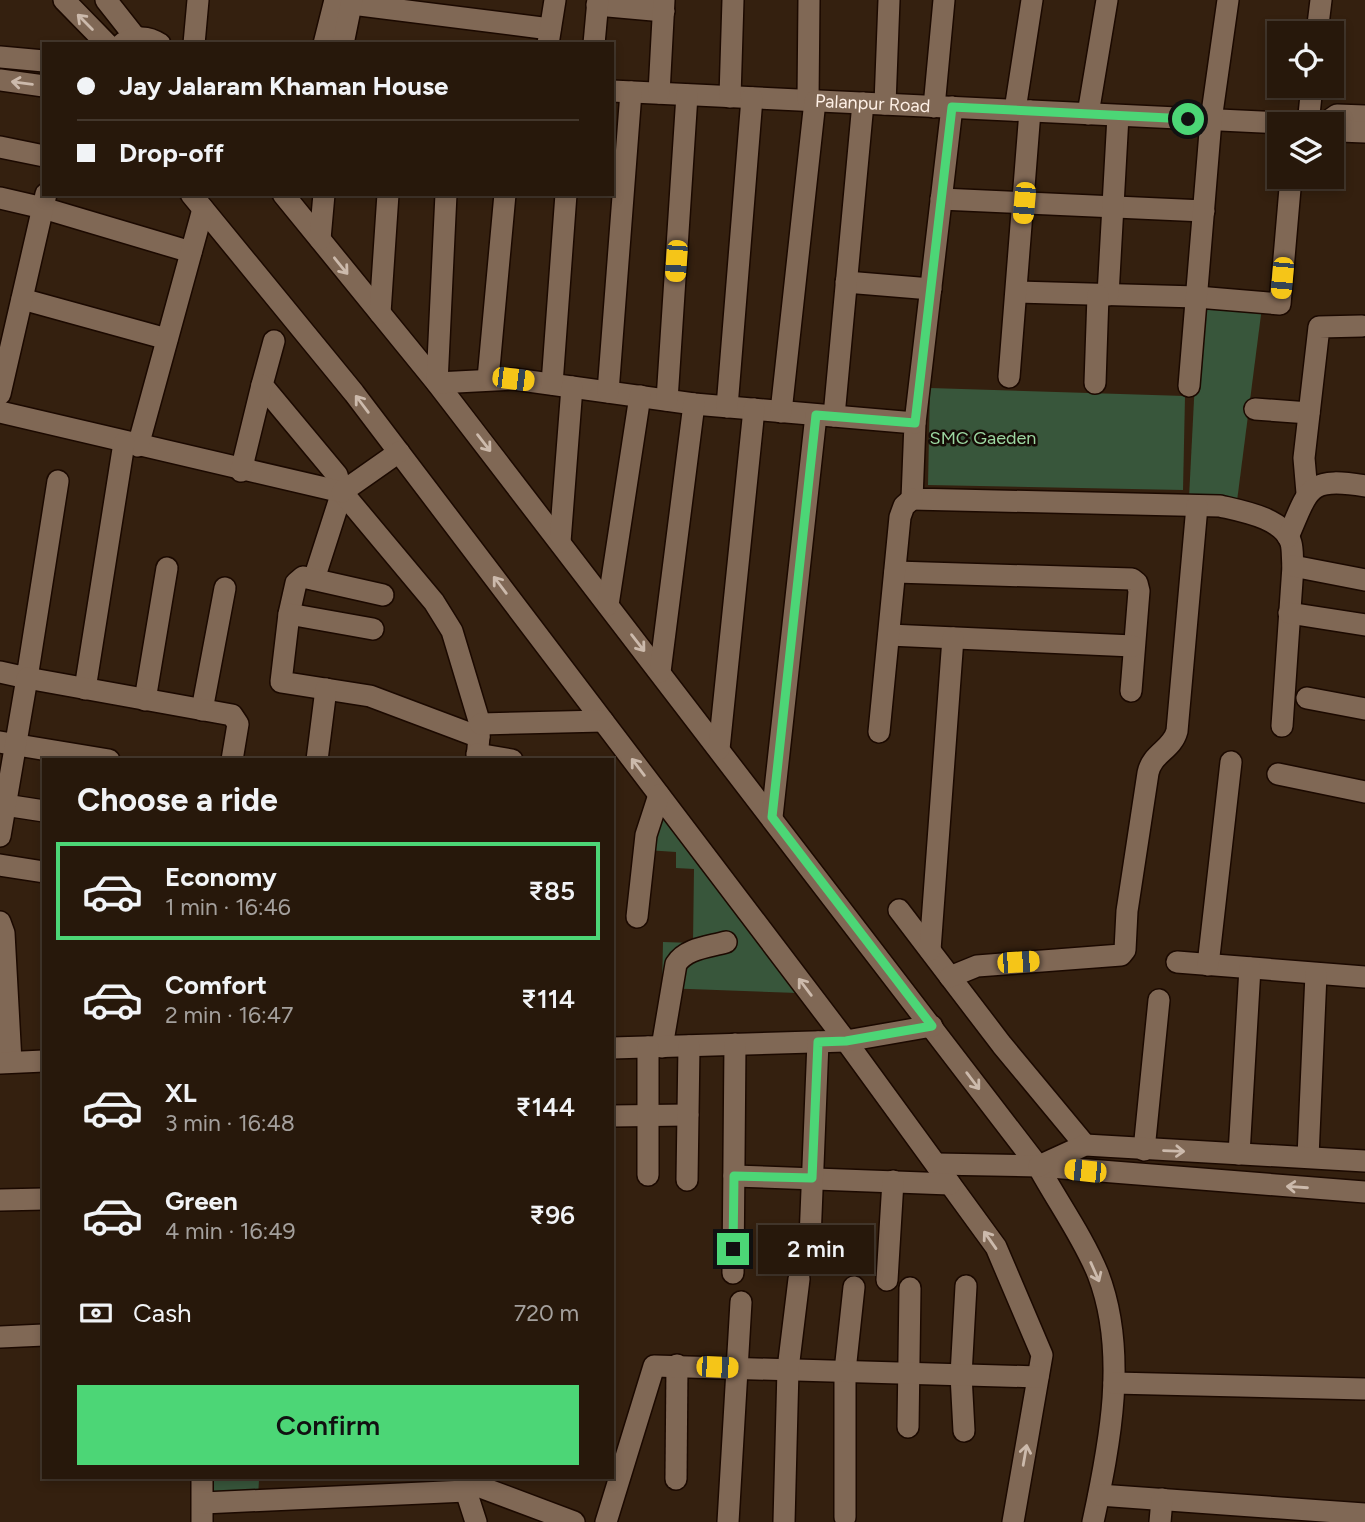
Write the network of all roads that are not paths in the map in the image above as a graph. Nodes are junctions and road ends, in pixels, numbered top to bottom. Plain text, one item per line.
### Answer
1 (64, 0) edge
2 (106, 0) edge
3 (198, 0) edge
4 (555, 0) edge
5 (733, 0) edge
6 (809, 0) edge
7 (890, 0) edge
8 (944, 0) edge
9 (1032, 0) edge
10 (1107, 0) edge
11 (1228, 0) edge
12 (1321, 0) edge
13 (339, 1) edge
14 (597, 2) edge
15 (664, 5) edge
16 (1318, 21) edge
17 (549, 36) edge
18 (129, 41) edge
19 (105, 42) edge
20 (194, 42) edge
21 (325, 42) edge
22 (343, 42) edge
23 (594, 42) edge
24 (0, 57) edge
25 (42, 61) edge
26 (0, 80) edge
27 (42, 86) edge
28 (622, 91) edge
29 (659, 93) junction
30 (687, 94) junction
31 (730, 97) junction
32 (752, 98) junction
33 (811, 101) junction
34 (863, 103) junction
35 (885, 104) junction
36 (943, 107) junction
37 (1022, 111) junction
38 (1087, 114) junction
39 (1344, 115) edge
40 (1118, 116) junction
41 (1365, 116) edge
42 (1211, 120) junction
43 (1267, 123) edge
44 (1344, 131) edge
45 (1365, 132) edge
46 (0, 146) edge
47 (42, 156) edge
48 (1290, 189) edge
49 (285, 196) edge
50 (324, 196) edge
51 (388, 196) edge
52 (446, 196) edge
53 (505, 196) edge
54 (566, 196) edge
55 (0, 198) edge
56 (941, 199) junction
57 (44, 201) edge
58 (197, 202) edge
59 (1024, 203) junction
60 (1113, 208) junction
61 (1204, 211) junction
62 (320, 239) junction
63 (191, 252) junction
64 (846, 282) junction
65 (931, 289) junction
66 (1017, 292) junction
67 (1103, 295) junction
68 (1197, 297) junction
69 (14, 305) edge
70 (380, 313) junction
71 (1362, 326) dead end
72 (167, 340) junction
73 (274, 341) dead end
74 (4, 357) edge
75 (1009, 377) dead end
76 (488, 379) junction
77 (437, 383) junction
78 (1095, 383) dead end
79 (262, 385) junction
80 (562, 386) junction
81 (1189, 386) dead end
82 (608, 392) junction
83 (0, 394) edge
84 (640, 396) junction
85 (667, 400) junction
86 (694, 404) junction
87 (727, 407) junction
88 (754, 409) junction
89 (1255, 409) dead end
90 (0, 412) edge
91 (781, 412) junction
92 (1310, 413) junction
93 (825, 415) junction
94 (915, 423) junction
95 (131, 444) junction
96 (399, 452) junction
97 (242, 471) junction
98 (58, 481) dead end
99 (1365, 486) edge
100 (342, 492) junction
101 (1307, 493) junction
102 (912, 499) junction
103 (1197, 506) junction
104 (1288, 537) junction
105 (560, 542) junction
106 (1293, 565) junction
107 (167, 568) dead end
108 (895, 572) junction
109 (314, 579) junction
110 (1365, 580) edge
111 (225, 588) dead end
112 (383, 595) dead end
113 (608, 605) junction
114 (1289, 612) junction
115 (289, 614) junction
116 (1365, 625) edge
117 (373, 629) dead end
118 (889, 635) junction
119 (953, 638) junction
120 (1133, 646) junction
121 (0, 672) edge
122 (660, 672) junction
123 (27, 678) junction
124 (85, 689) junction
125 (326, 689) junction
126 (1131, 691) dead end
127 (1307, 698) dead end
128 (145, 700) junction
129 (1365, 709) edge
130 (202, 710) junction
131 (603, 721) junction
132 (1282, 726) dead end
133 (879, 732) dead end
134 (8, 743) edge
135 (478, 744) edge
136 (719, 749) junction
137 (97, 758) edge
138 (232, 758) edge
139 (317, 758) edge
140 (508, 758) edge
141 (1231, 762) dead end
142 (1278, 774) dead end
143 (5, 780) edge
144 (1365, 792) edge
145 (659, 795) junction
146 (5, 805) junction
147 (42, 811) edge
148 (772, 817) junction
149 (0, 836) edge
150 (0, 865) edge
151 (42, 872) edge
152 (899, 910) dead end
153 (637, 917) dead end
154 (0, 922) edge
155 (726, 942) dead end
156 (930, 950) junction
157 (1177, 962) dead end
158 (1209, 965) junction
159 (1251, 968) junction
160 (1316, 974) junction
161 (950, 976) junction
162 (1365, 977) edge
163 (1159, 1000) dead end
164 (932, 1026) junction
165 (846, 1041) junction
166 (818, 1042) junction
167 (735, 1044) junction
168 (689, 1046) junction
169 (655, 1047) junction
170 (614, 1048) edge
171 (42, 1061) edge
172 (6, 1063) edge
173 (688, 1115) junction
174 (614, 1116) edge
175 (648, 1117) junction
176 (1085, 1145) junction
177 (1144, 1150) junction
178 (1238, 1154) junction
179 (1308, 1157) junction
180 (1365, 1161) edge
181 (936, 1164) junction
182 (1038, 1167) junction
183 (648, 1175) dead end
184 (734, 1176) junction
185 (812, 1178) junction
186 (687, 1181) dead end
187 (893, 1181) junction
188 (950, 1184) junction
189 (1365, 1192) edge
190 (42, 1199) edge
191 (0, 1200) edge
192 (733, 1273) dead end
193 (887, 1280) dead end
194 (966, 1286) dead end
195 (854, 1287) dead end
196 (910, 1287) dead end
197 (741, 1302) dead end
198 (42, 1335) edge
199 (0, 1337) edge
200 (677, 1365) junction
201 (737, 1367) junction
202 (788, 1369) junction
203 (845, 1371) junction
204 (907, 1373) junction
205 (961, 1375) junction
206 (1038, 1377) junction
207 (1114, 1383) junction
208 (1365, 1389) edge
209 (908, 1427) dead end
210 (964, 1431) dead end
211 (202, 1479) edge
212 (676, 1479) dead end
213 (467, 1483) edge
214 (337, 1487) edge
215 (1099, 1495) junction
216 (1162, 1499) junction
217 (202, 1513) edge
218 (1241, 1513) edge
219 (1365, 1514) edge
220 (1316, 1516) edge
221 (845, 1517) dead end
222 (476, 1522) edge
223 (574, 1522) edge
224 (606, 1522) edge
225 (729, 1522) edge
226 (784, 1522) edge
227 (1013, 1522) edge
228 (1093, 1522) edge
229 (1160, 1522) edge

19 -> 1 street
2 - 18 street
3 - 20 street
4 - 17 street
5 - 31 street
6 - 33 street
7 - 35 street
8 - 36 street
9 - 37 street
10 - 38 street
11 - 42 street
12 - 16 street
13 - 17 street
13 - 21 street
13 - 22 street
14 - 15 street
14 - 23 street
15 - 29 street
24 - 25 street
27 -> 26 street
28 - 29 street, Palanpur Road
28 - 82 street
29 - 30 street, Palanpur Road
30 - 31 street, Palanpur Road
30 - 85 street
31 - 32 street, Palanpur Road
32 - 33 street, Palanpur Road
32 - 87 street
33 - 34 street, Palanpur Road
33 - 91 street
34 - 35 street, Palanpur Road
34 - 64 street
35 - 36 street, Palanpur Road
36 - 37 street, Palanpur Road
36 - 56 street
37 - 38 street, Palanpur Road
37 - 59 street
38 - 40 street, Palanpur Road
39 - 41 street
40 - 42 street, Palanpur Road
40 - 60 street
42 - 43 street, Palanpur Road
42 - 61 street
44 - 45 street
46 - 47 street
48 - 68 street
49 - 62 street
50 - 62 street
51 - 70 street
52 - 77 street
53 - 76 street
54 - 80 street
55 - 57 street
56 - 59 street
56 - 65 street
57 - 63 street
57 - 69 street
58 - 63 street
96 -> 58 street
59 - 60 street
59 - 66 street
60 - 61 street
60 - 67 street
61 - 68 street
62 -> 70 street
63 - 72 street
64 - 65 street
64 - 93 street
65 - 94 street
66 - 67 street
66 - 75 street
67 - 68 street
67 - 78 street
68 - 81 street
69 - 72 street
69 - 74 street
70 - 77 street
71 - 92 street
72 - 95 street
73 - 79 street
74 - 83 street
76 - 77 street
76 - 80 street
77 -> 105 street
79 - 97 street
79 - 100 street
80 - 82 street
80 - 105 street
82 - 84 street
84 - 85 street
84 - 113 street
85 - 86 street
86 - 87 street
86 - 122 street
87 - 88 street
88 - 91 street
88 - 136 street
89 - 92 street
90 - 95 street
91 - 93 street
92 - 101 street
93 - 94 street
93 - 148 street
94 - 102 street
95 - 97 street
95 - 124 street
96 - 100 street
131 -> 96 street
97 - 100 street
98 - 123 street
99 - 101 street
100 - 109 street
100 - 135 street
101 - 104 street
102 - 103 street
102 - 108 street
103 - 104 street
103 - 161 street
104 - 106 street
105 - 113 street
106 - 110 street
106 - 114 street
107 - 128 street
108 - 118 street
108 - 120 street
109 - 112 street
109 - 115 street
111 - 130 street
113 -> 122 street
114 - 116 street
114 - 132 street
115 - 117 street
115 - 125 street
118 - 119 street
118 - 133 street
119 - 120 street
119 - 156 street
120 - 126 street
121 - 123 street
122 - 136 street
123 - 124 street
123 - 134 street
124 - 128 street
125 - 135 street
125 - 139 street
127 - 129 street
128 - 130 street
130 - 138 street
131 - 135 street
145 -> 131 street
134 - 137 street
134 - 143 street
135 - 140 street
136 - 148 street
141 - 158 street
142 - 144 street
143 - 146 street
145 - 153 street
165 -> 145 street
146 - 147 street
146 - 149 street
148 - 164 street
150 - 151 street
152 - 156 street
154 - 172 street
155 - 169 street
156 - 161 street
157 - 158 street
158 - 159 street
159 - 160 street
159 - 178 street
160 - 162 street
160 - 179 street
161 - 176 street
163 - 177 street
164 - 165 street
164 -> 182 street
165 - 166 street
165 - 181 street
166 - 167 street
166 - 185 street
167 - 168 street
167 - 184 street
168 - 169 street
168 - 173 street
169 - 170 street
169 - 175 street
171 - 172 street
173 - 175 street
173 - 186 street
174 - 175 street
175 - 183 street
176 - 177 street
176 - 182 street
177 -> 178 street
178 - 179 street
179 - 180 street
181 - 182 street
181 - 188 street
189 -> 182 street
182 -> 207 street
184 - 185 street
184 - 192 street
185 - 187 street
185 - 202 street
187 - 188 street
187 - 193 street
206 -> 188 street
190 - 191 street
194 - 205 street
195 - 203 street
196 - 204 street
197 - 201 street
198 - 199 street
200 - 201 street
200 - 212 street
200 - 224 street
201 - 202 street
201 - 225 street
202 - 203 street
202 - 226 street
203 - 204 street
203 - 221 street
204 - 205 street
204 - 209 street
205 - 206 street
205 - 210 street
227 -> 206 street
207 - 208 street
207 - 215 street
211 - 217 street
213 - 214 street
213 - 222 street
213 - 223 street
214 - 217 street
215 - 216 street
215 - 228 street
216 - 218 street
216 - 229 street
218 - 220 street
219 - 220 street

